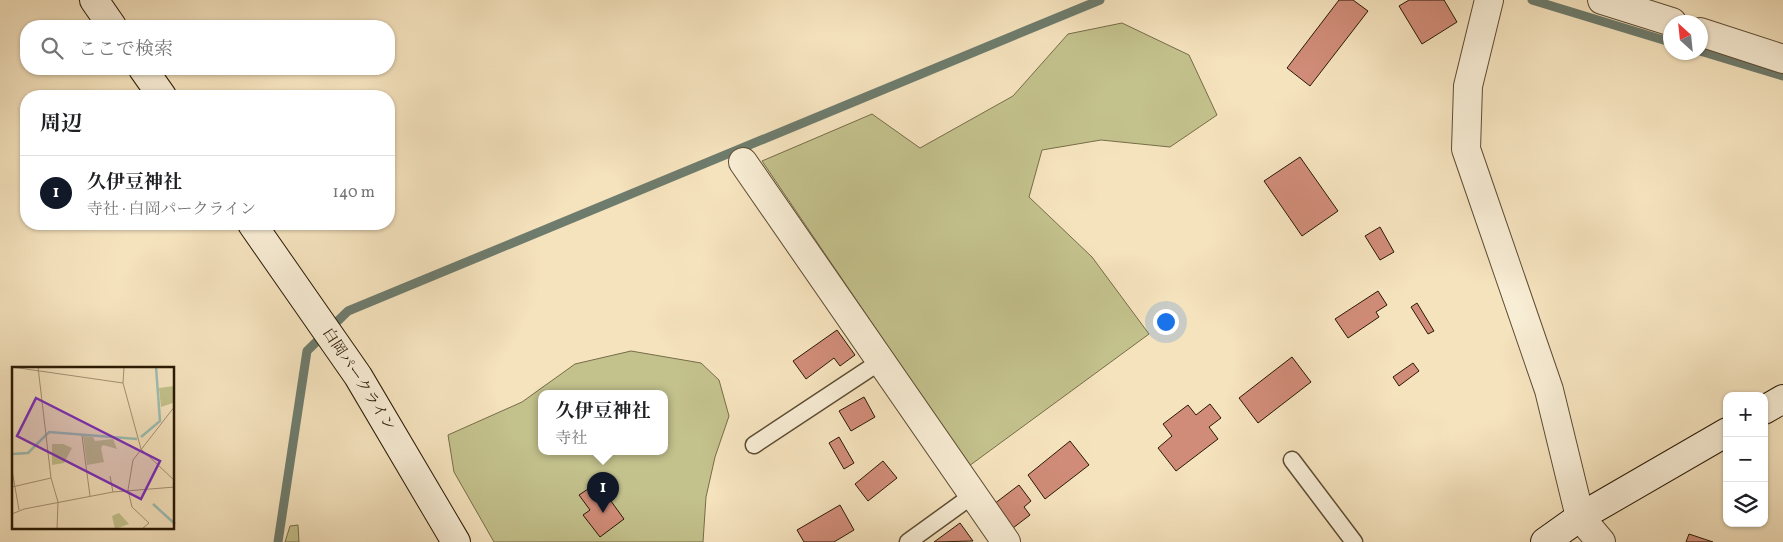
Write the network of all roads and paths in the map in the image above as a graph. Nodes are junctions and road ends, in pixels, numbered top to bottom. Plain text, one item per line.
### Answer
1 (94, 0) edge
2 (1489, 0) edge
3 (1602, 0) edge
4 (1663, 19) edge
5 (108, 20) edge
6 (1708, 35) edge
7 (1783, 58) edge
8 (147, 75) edge
9 (158, 90) edge
10 (744, 162) dead end
11 (256, 230) edge
12 (881, 361) junction
13 (1783, 400) edge
14 (1768, 408) edge
15 (1723, 434) edge
16 (754, 445) dead end
17 (1292, 460) dead end
18 (974, 495) junction
19 (1580, 517) junction
20 (456, 542) edge
21 (908, 542) edge
22 (1006, 542) edge
23 (1354, 542) edge
24 (1545, 542) edge
25 (1601, 542) edge

1 - 5 street
2 - 19 street
3 - 4 street
6 - 7 street
8 - 9 street
10 - 12 street
11 - 20 street, 白岡パークライン
12 - 16 lane
12 - 18 street
13 - 14 street
15 - 19 street
17 - 23 lane
18 - 21 lane
18 - 22 street
19 - 24 street
19 - 25 street

